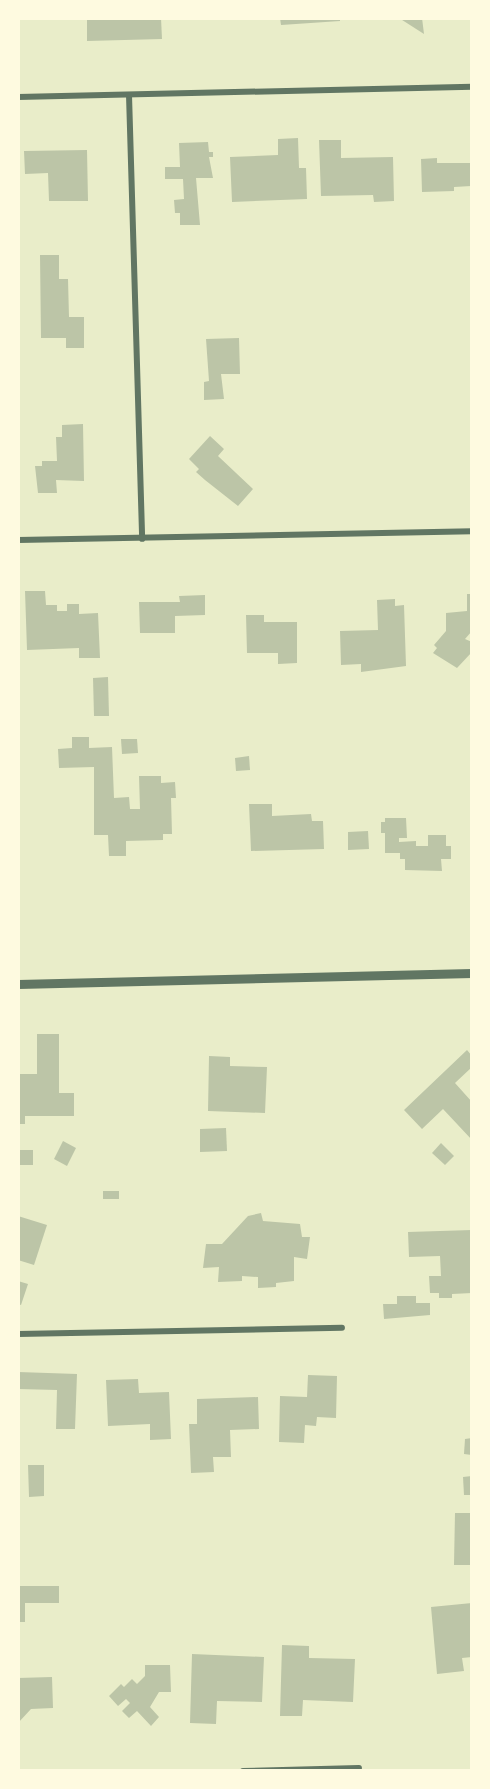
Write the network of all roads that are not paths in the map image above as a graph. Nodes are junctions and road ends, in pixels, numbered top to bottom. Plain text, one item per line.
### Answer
1 (472, 87) edge
2 (129, 95) junction
3 (18, 97) edge
4 (472, 531) edge
5 (142, 539) junction
6 (18, 540) edge
7 (472, 973) edge
8 (18, 984) edge
9 (342, 1328) dead end
10 (18, 1334) edge
11 (359, 1768) dead end
12 (243, 1771) edge

1 - 2 street
2 - 3 street
2 - 5 street
4 - 5 street
5 - 6 street
7 - 8 street
9 - 10 street
11 - 12 street

